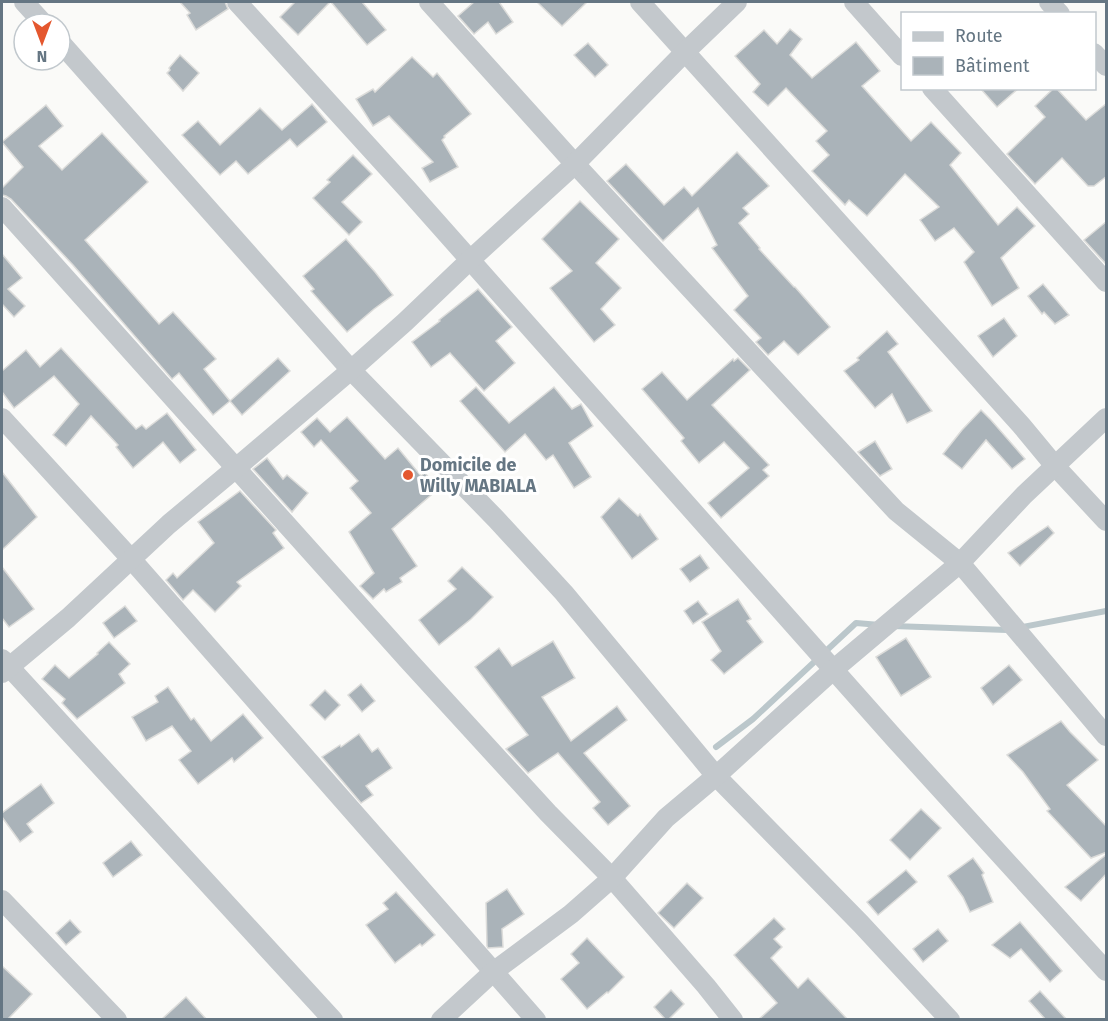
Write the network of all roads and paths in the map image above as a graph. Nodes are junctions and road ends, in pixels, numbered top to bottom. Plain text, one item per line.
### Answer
1 (237, 2) edge
2 (429, 2) edge
3 (640, 2) edge
4 (737, 2) edge
5 (854, 2) edge
6 (685, 52) junction
7 (901, 54) edge
8 (1096, 54) edge
9 (72, 56) edge
10 (1107, 66) edge
11 (934, 90) edge
12 (575, 164) junction
13 (2, 207) edge
14 (470, 260) junction
15 (1107, 282) edge
16 (351, 370) junction
17 (2, 418) edge
18 (1107, 418) edge
19 (1055, 466) junction
20 (236, 468) junction
21 (1107, 520) edge
22 (132, 560) junction
23 (960, 563) junction
24 (4, 666) edge
25 (833, 670) junction
26 (1107, 736) edge
27 (716, 776) junction
28 (612, 878) junction
29 (2, 900) edge
30 (1107, 971) edge
31 (493, 972) junction
32 (117, 1020) edge
33 (333, 1020) edge
34 (441, 1020) edge
35 (536, 1020) edge
36 (733, 1020) edge
37 (950, 1020) edge

1 - 14 street
2 - 12 street
3 - 6 street
4 - 6 street
5 - 7 street
6 - 12 street
6 - 19 street
8 - 10 street
9 - 16 street
11 - 15 street
12 - 14 street
12 - 23 street
13 - 20 street
14 - 16 street
14 - 25 street
16 - 20 street
16 - 27 street
17 - 22 street
18 - 19 street
19 - 21 street
19 - 23 street
20 - 22 street
20 - 28 street
22 - 24 street
22 - 31 street
23 - 25 street
23 - 26 street
24 - 33 street
25 - 27 street
25 - 30 street
27 - 28 street
27 - 37 street
28 - 31 street
28 - 36 street
29 - 32 street
31 - 34 street
31 - 35 street

